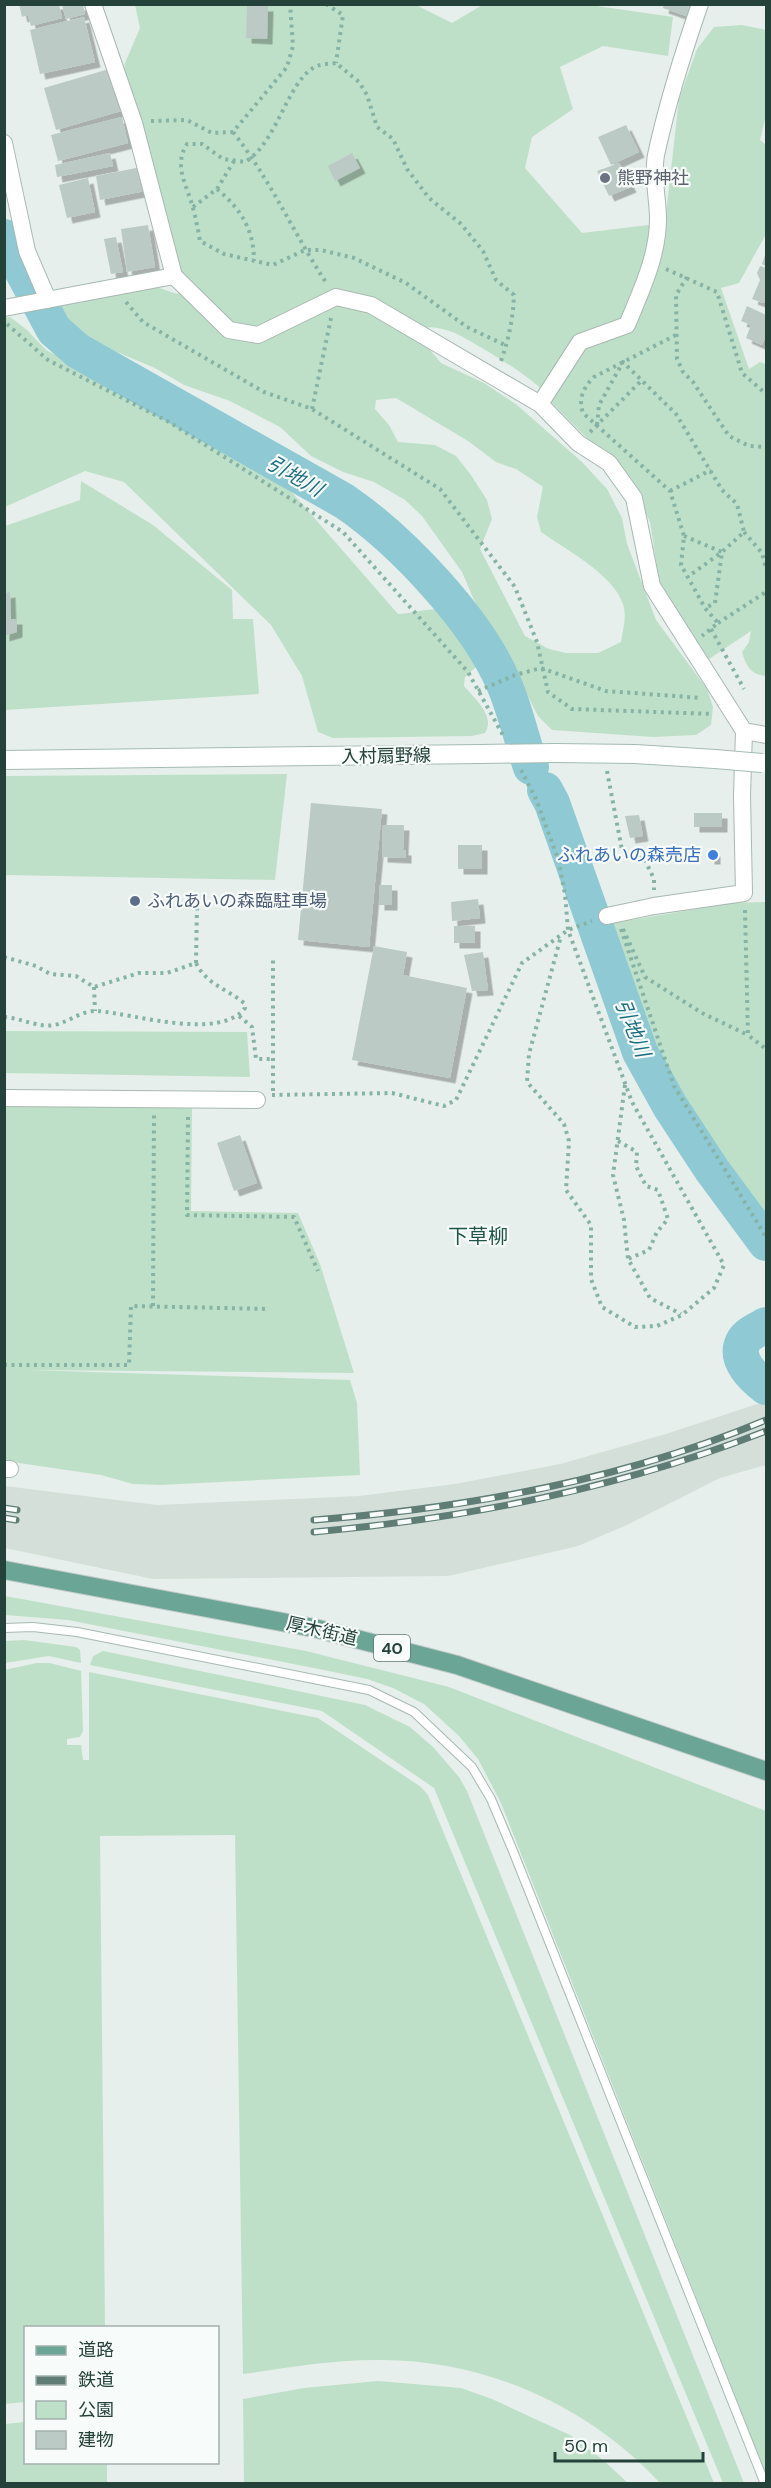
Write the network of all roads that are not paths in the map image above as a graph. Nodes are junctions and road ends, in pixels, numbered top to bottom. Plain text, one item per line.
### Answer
1 (93, 4) edge
2 (700, 4) edge
3 (4, 143) edge
4 (174, 276) junction
5 (48, 300) junction
6 (7, 312) edge
7 (540, 404) junction
8 (744, 731) junction
9 (766, 735) edge
10 (4, 760) edge
11 (764, 763) edge
12 (612, 915) road end
13 (4, 1098) edge
14 (256, 1100) road end
15 (4, 1570) edge
16 (4, 1628) edge
17 (766, 1772) edge
18 (765, 2484) edge

1 - 4 street
2 - 7 street
3 - 5 street
4 - 5 street
4 - 7 street
5 - 6 street
7 - 8 street
8 - 9 street
8 - 12 street
10 - 11 street, 入村扇野線, bridge
13 - 14 street
15 - 17 main road, 厚木街道 / 40
16 - 18 lane

